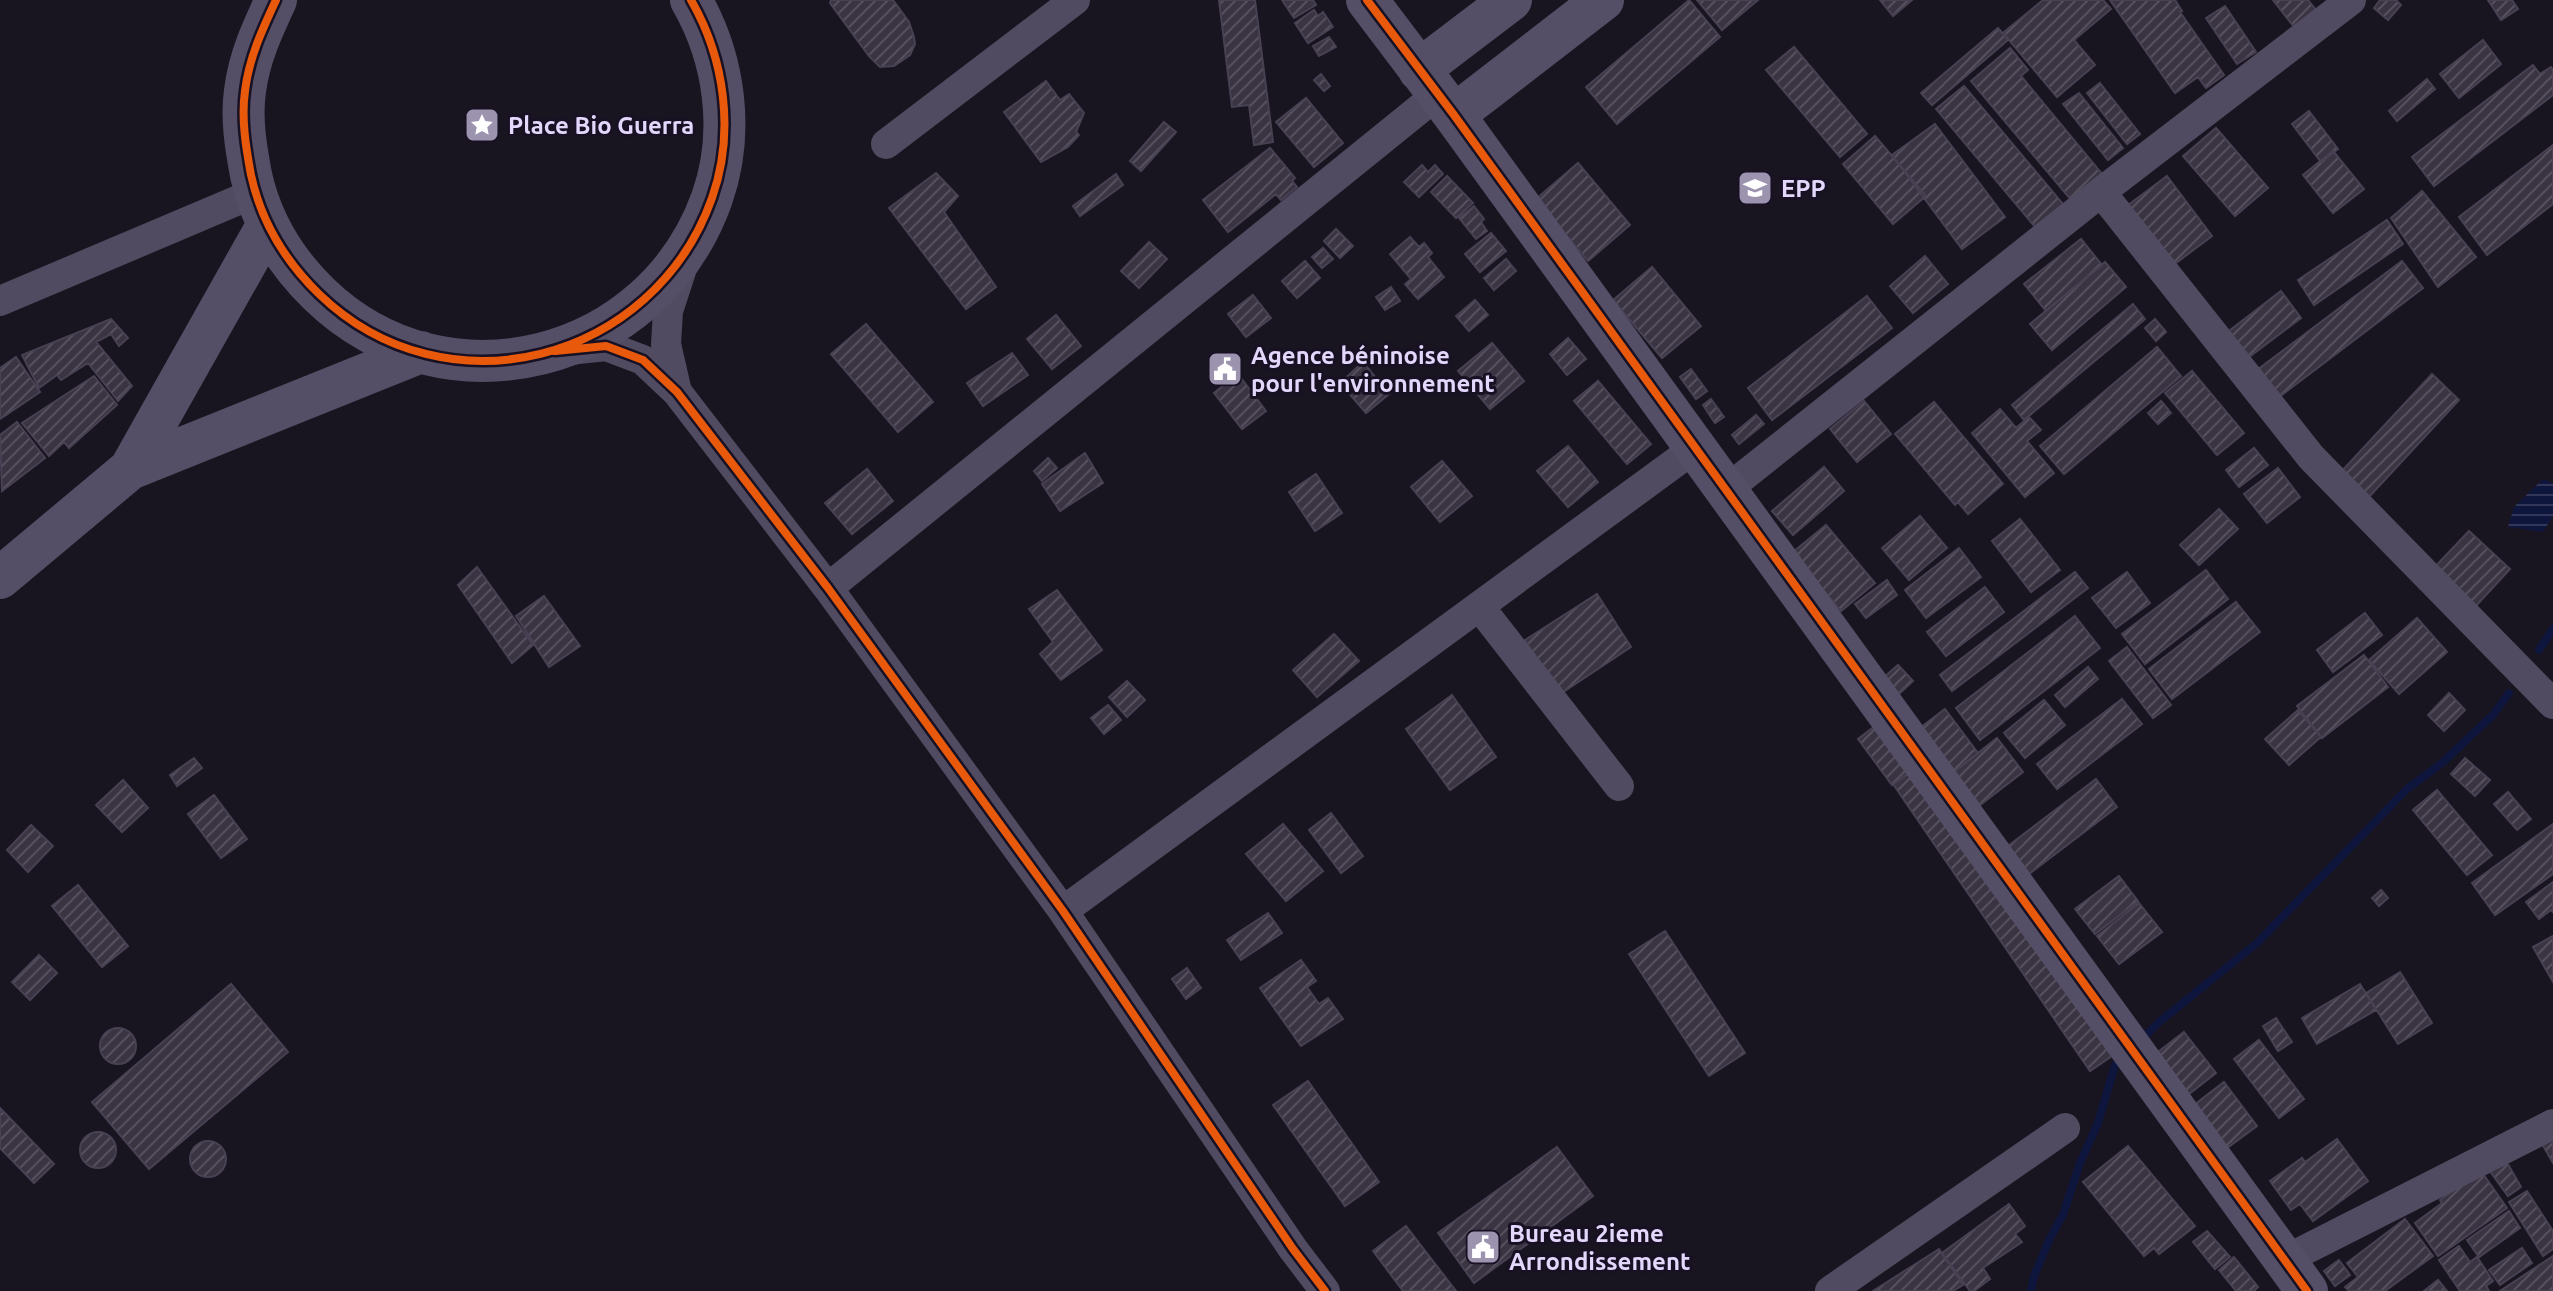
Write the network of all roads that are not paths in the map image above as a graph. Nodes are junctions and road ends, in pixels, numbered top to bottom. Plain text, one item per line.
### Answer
1 (276, 0) edge
2 (691, 0) edge
3 (1075, 0) edge
4 (1367, 0) edge
5 (1511, 0) edge
6 (1603, 0) edge
7 (2351, 0) edge
8 (1437, 93) junction
9 (886, 144) dead end
10 (2101, 192) junction
11 (261, 208) junction
12 (688, 249) junction
13 (0, 301) edge
14 (555, 351) junction
15 (421, 352) junction
16 (677, 392) junction
17 (1695, 448) junction
18 (130, 469) junction
19 (1726, 490) junction
20 (0, 578) edge
21 (828, 588) junction
22 (1479, 606) junction
23 (2553, 704) edge
24 (1619, 786) dead end
25 (1063, 911) junction
26 (2553, 1124) edge
27 (2065, 1128) dead end
28 (2296, 1276) edge
29 (1325, 1291) edge
30 (1830, 1291) edge

1 - 11 street
2 - 12 street
3 - 9 street
4 - 8 street
5 - 8 street
6 - 8 street
7 - 10 street
8 - 17 street
8 - 21 street
10 - 19 street
10 - 23 street
11 - 13 street
11 - 15 street
11 - 18 street
12 - 14 street
12 - 16 street
14 - 15 street
14 - 16 street
15 - 18 street
16 - 21 street
17 - 19 street
17 - 22 street
18 - 20 street
19 - 28 street
21 - 25 street
22 - 24 street
22 - 25 street
25 - 29 street
26 - 28 street
27 - 30 street

